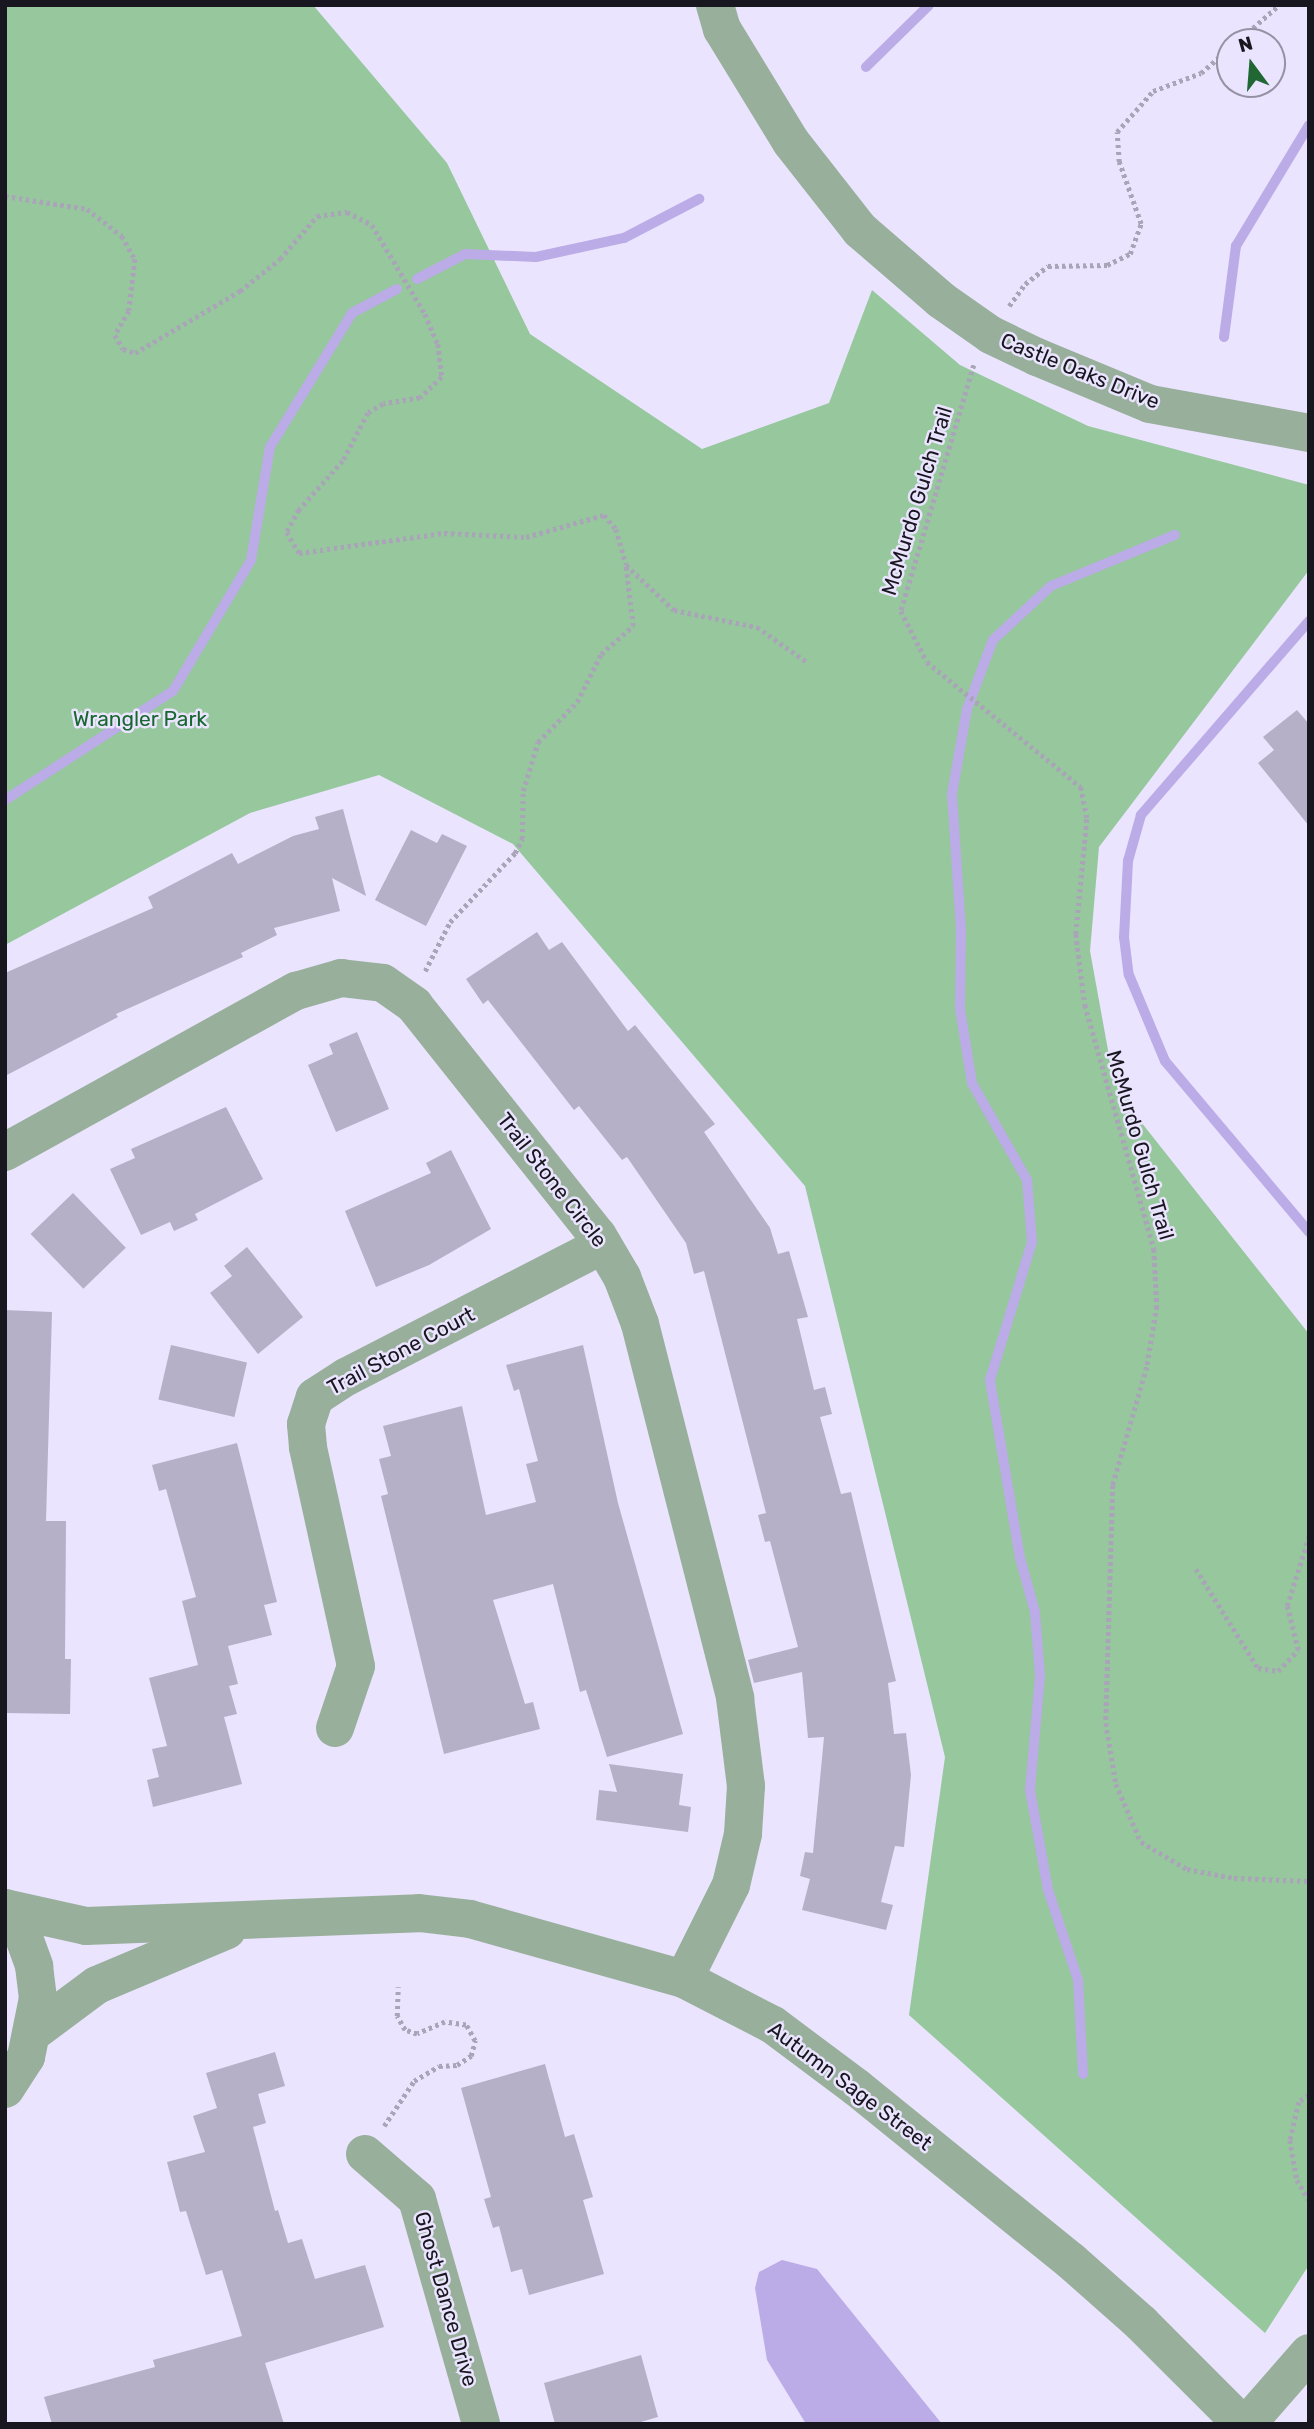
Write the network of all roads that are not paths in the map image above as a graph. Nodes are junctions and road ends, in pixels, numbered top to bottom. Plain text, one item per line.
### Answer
1 (715, 5) edge
2 (1309, 433) edge
3 (5, 1152) edge
4 (603, 1245) junction
5 (335, 1728) dead end
6 (5, 1908) edge
7 (247, 1922) junction
8 (684, 1979) junction
9 (35, 2031) junction
10 (5, 2089) edge
11 (365, 2154) road end
12 (1309, 2353) edge
13 (481, 2424) edge
14 (1244, 2424) edge

1 - 2 street, Castle Oaks Drive
3 - 4 street, Trail Stone Circle
4 - 5 street, Trail Stone Court
4 - 8 street, Trail Stone Circle
6 - 7 street, Autumn Sage Street
6 - 9 street
7 - 8 street, Autumn Sage Street
7 - 9 street, Autumn Sage Street
8 - 14 street, Autumn Sage Street
9 - 10 street
11 - 13 street, Ghost Dance Drive
12 - 14 street

